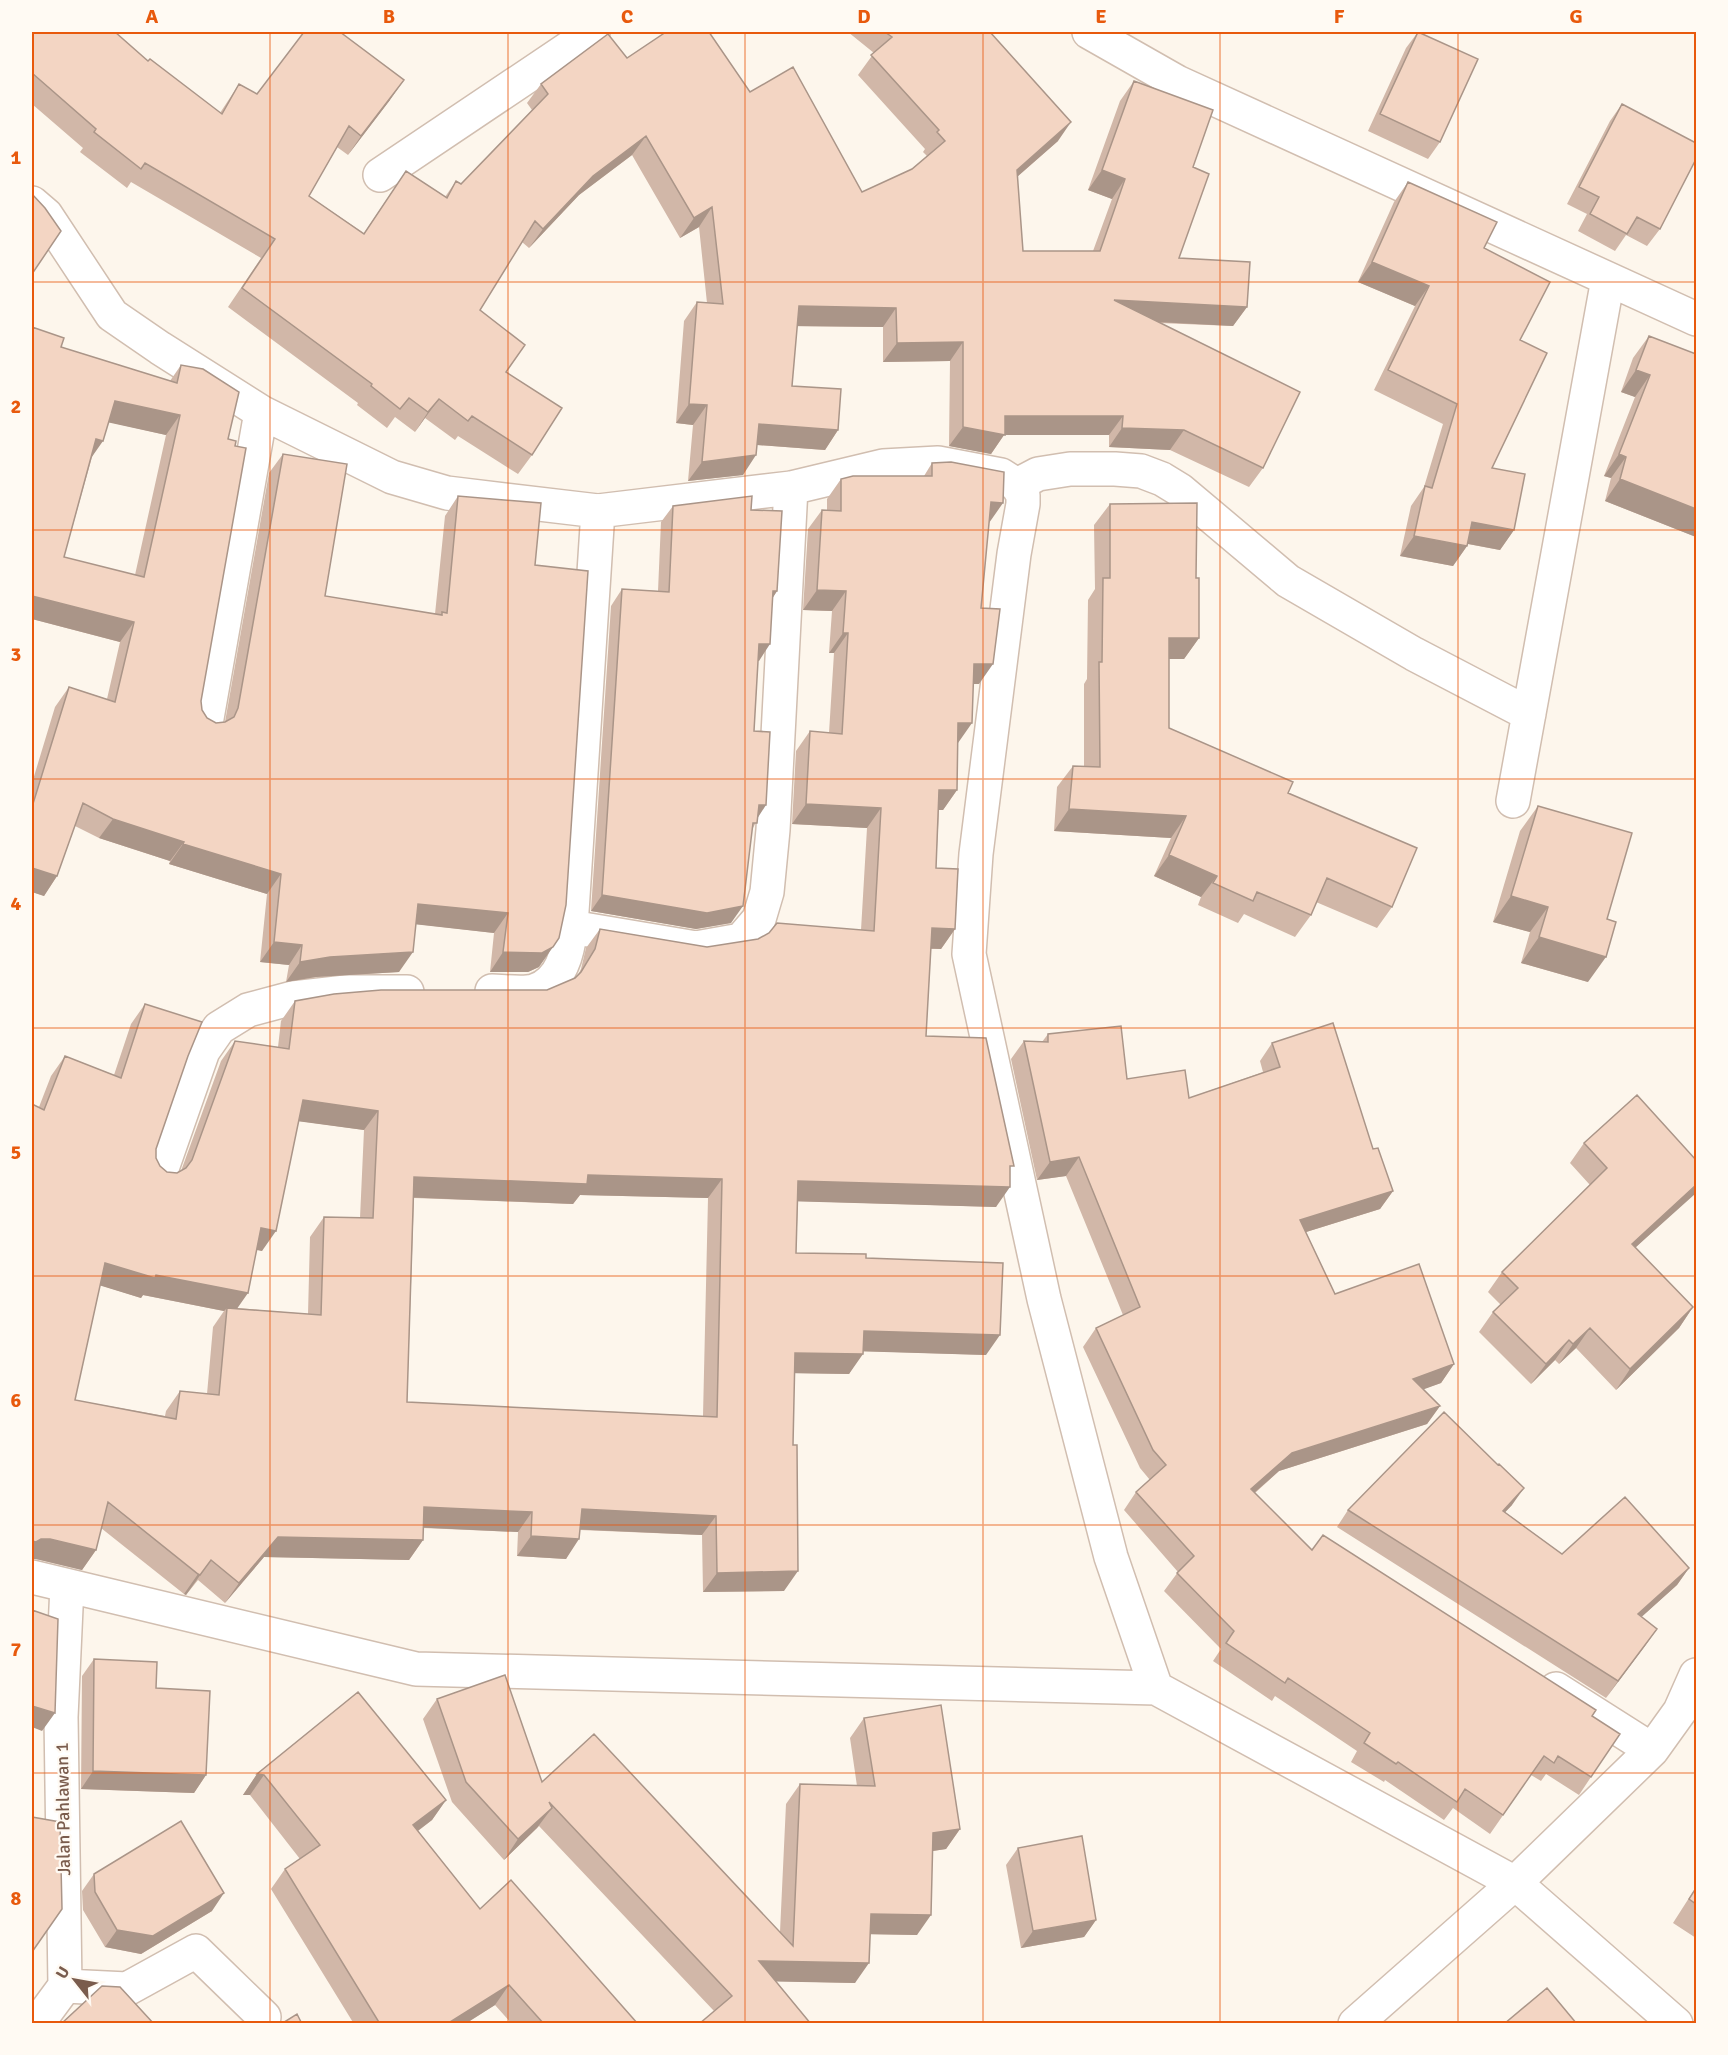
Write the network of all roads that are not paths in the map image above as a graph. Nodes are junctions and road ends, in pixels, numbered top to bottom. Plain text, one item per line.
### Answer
1 (593, 32) edge
2 (1089, 32) edge
3 (380, 175) dead end
4 (32, 203) edge
5 (1608, 279) junction
6 (1696, 319) edge
7 (261, 412) junction
8 (1017, 485) junction
9 (791, 488) junction
10 (598, 511) junction
11 (1529, 714) junction
12 (206, 724) edge
13 (1513, 801) dead end
14 (571, 927) junction
15 (160, 1174) edge
16 (32, 1577) edge
17 (68, 1586) junction
18 (1533, 1674) edge
19 (1696, 1675) edge
20 (1156, 1688) junction
21 (1653, 1750) junction
22 (1515, 1883) junction
23 (65, 1986) junction
24 (264, 2017) dead end
25 (37, 2024) edge
26 (1355, 2024) edge
27 (1676, 2024) edge

1 - 3 street
2 - 5 street
4 - 7 street
5 - 6 street
5 - 11 street
7 - 10 street
7 - 12 street
8 - 9 street
8 - 11 street
8 - 20 street
9 - 10 street
9 - 14 street
10 - 14 street
11 - 13 street
14 - 15 street
16 - 17 street
17 - 20 street
17 - 23 street, Jalan Pahlawan 1
18 - 21 street
19 - 21 street
20 - 22 street
21 - 22 street
22 - 26 street
22 - 27 street
23 - 24 street
23 - 25 street

